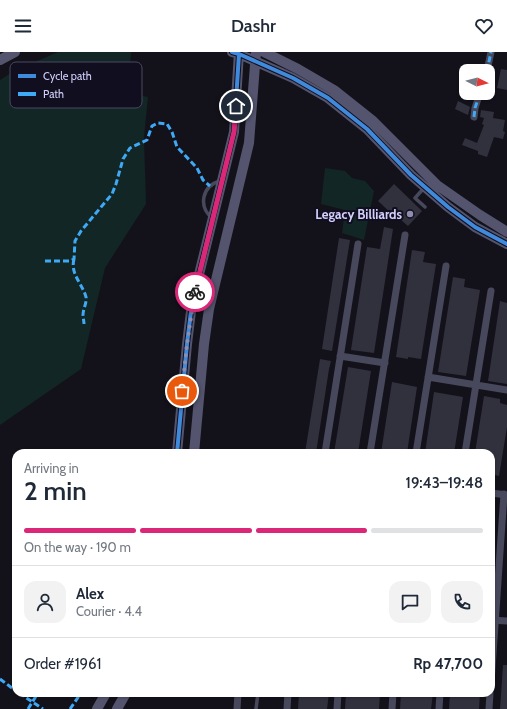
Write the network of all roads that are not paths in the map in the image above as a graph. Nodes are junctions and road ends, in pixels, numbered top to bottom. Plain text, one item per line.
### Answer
1 (15, 52) edge
2 (264, 52) edge
3 (491, 52) edge
4 (237, 53) edge
5 (255, 56) edge
6 (0, 60) edge
7 (488, 64) edge
8 (478, 100) edge
9 (474, 117) dead end
10 (222, 181) junction
11 (424, 187) junction
12 (425, 207) dead end
13 (213, 219) junction
14 (507, 232) edge
15 (405, 235) dead end
16 (358, 244) dead end
17 (507, 244) edge
18 (446, 266) dead end
19 (491, 291) dead end
20 (340, 356) junction
21 (385, 363) junction
22 (428, 378) junction
23 (476, 385) junction
24 (507, 390) edge
25 (177, 449) edge
26 (194, 449) edge
27 (326, 449) edge
28 (371, 449) edge
29 (417, 449) edge
30 (466, 449) edge
31 (495, 493) edge
32 (506, 494) edge
33 (495, 601) edge
34 (495, 620) edge
35 (507, 622) edge
36 (104, 697) edge
37 (124, 697) edge
38 (238, 697) edge
39 (258, 697) edge
40 (288, 697) edge
41 (338, 697) edge
42 (393, 697) edge
43 (440, 697) edge
44 (490, 697) edge
45 (97, 709) edge
46 (117, 709) edge
47 (237, 709) edge
48 (256, 709) edge
49 (287, 709) edge
50 (337, 709) edge
51 (392, 709) edge
52 (439, 709) edge
53 (489, 709) edge

1 - 6 main road
2 - 14 main road
3 - 7 street
4 - 5 main road
4 - 10 main road
5 - 11 main road
5 - 26 main road
8 - 9 street
10 - 13 main road
10 - 13 lane
11 - 12 lane
11 - 17 main road
13 - 25 main road
15 - 21 street
16 - 20 street
18 - 22 street
19 - 23 street
20 - 21 street
20 - 27 street
21 - 28 street
22 - 23 street
22 - 29 street
23 - 24 street
23 - 30 street
31 - 32 street
32 - 33 street
34 - 35 street
36 - 45 main road
37 - 46 main road
38 - 47 street
39 - 48 lane
40 - 49 street
41 - 50 street
42 - 51 street
43 - 52 street
44 - 53 street

